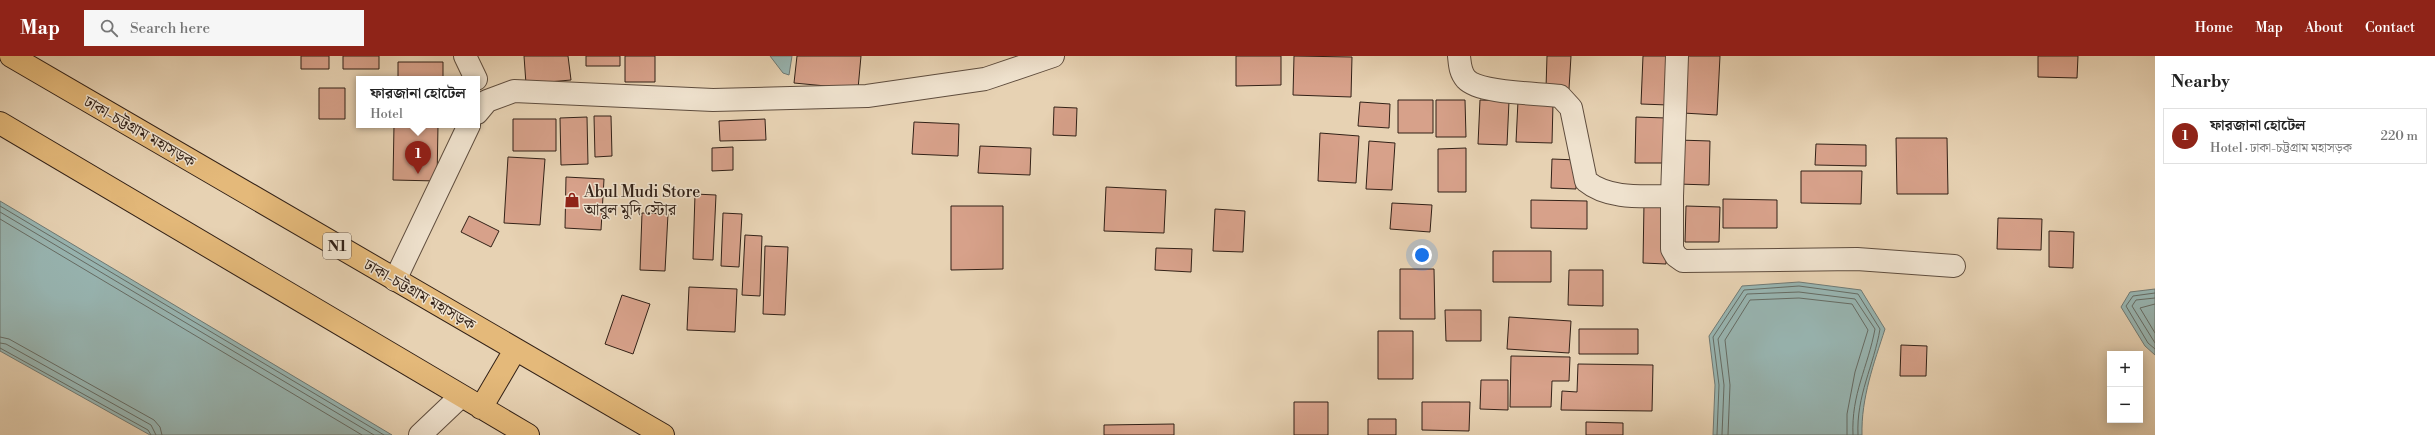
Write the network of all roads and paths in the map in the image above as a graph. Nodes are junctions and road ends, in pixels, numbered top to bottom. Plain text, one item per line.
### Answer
1 (11, 56) edge
2 (466, 56) edge
3 (1053, 56) edge
4 (1459, 56) edge
5 (1678, 56) edge
6 (475, 76) edge
7 (480, 96) edge
8 (482, 107) edge
9 (0, 123) edge
10 (468, 128) edge
11 (1672, 196) junction
12 (1954, 266) dead end
13 (395, 280) junction
14 (515, 350) junction
15 (460, 397) junction
16 (481, 408) junction
17 (420, 435) edge
18 (528, 435) edge
19 (663, 435) edge

1 - 13 highway, ঢাকা-চট্টগ্রাম মহাসড়ক / N1
2 - 6 street
3 - 8 street
4 - 11 street
5 - 11 street
7 - 8 street
9 - 15 highway
10 - 13 street
11 - 12 street
13 - 14 highway, ঢাকা-চট্টগ্রাম মহাসড়ক / N1
14 - 16 highway
14 - 19 highway, ঢাকা-চট্টগ্রাম মহাসড়ক / N1
15 - 16 highway
15 - 17 street
16 - 18 highway

